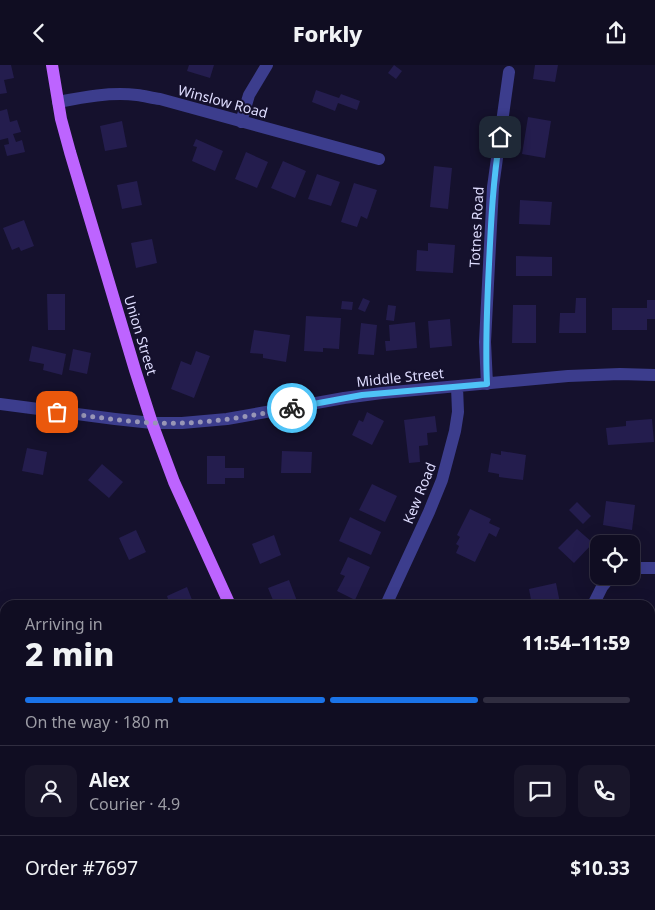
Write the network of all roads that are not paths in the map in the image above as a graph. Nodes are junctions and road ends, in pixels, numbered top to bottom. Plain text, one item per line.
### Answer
1 (52, 65) edge
2 (267, 65) edge
3 (509, 72) dead end
4 (58, 102) junction
5 (241, 122) junction
6 (379, 159) dead end
7 (655, 375) edge
8 (487, 384) junction
9 (457, 387) junction
10 (0, 404) edge
11 (152, 423) junction
12 (640, 568) edge
13 (655, 568) edge
14 (604, 585) edge
15 (228, 600) edge
16 (388, 600) edge
17 (596, 600) edge

1 - 4 main road, Union Street
2 - 5 street
3 - 8 street, Totnes Road
4 - 5 street, Winslow Road
4 - 11 main road, Union Street
5 - 6 street, Winslow Road
7 - 8 street, Middle Street
8 - 9 street, Middle Street
9 - 11 street, Middle Street
9 - 16 street, Kew Road
10 - 11 street, Middle Street
11 - 15 main road, Union Street
12 - 13 street
14 - 17 street

